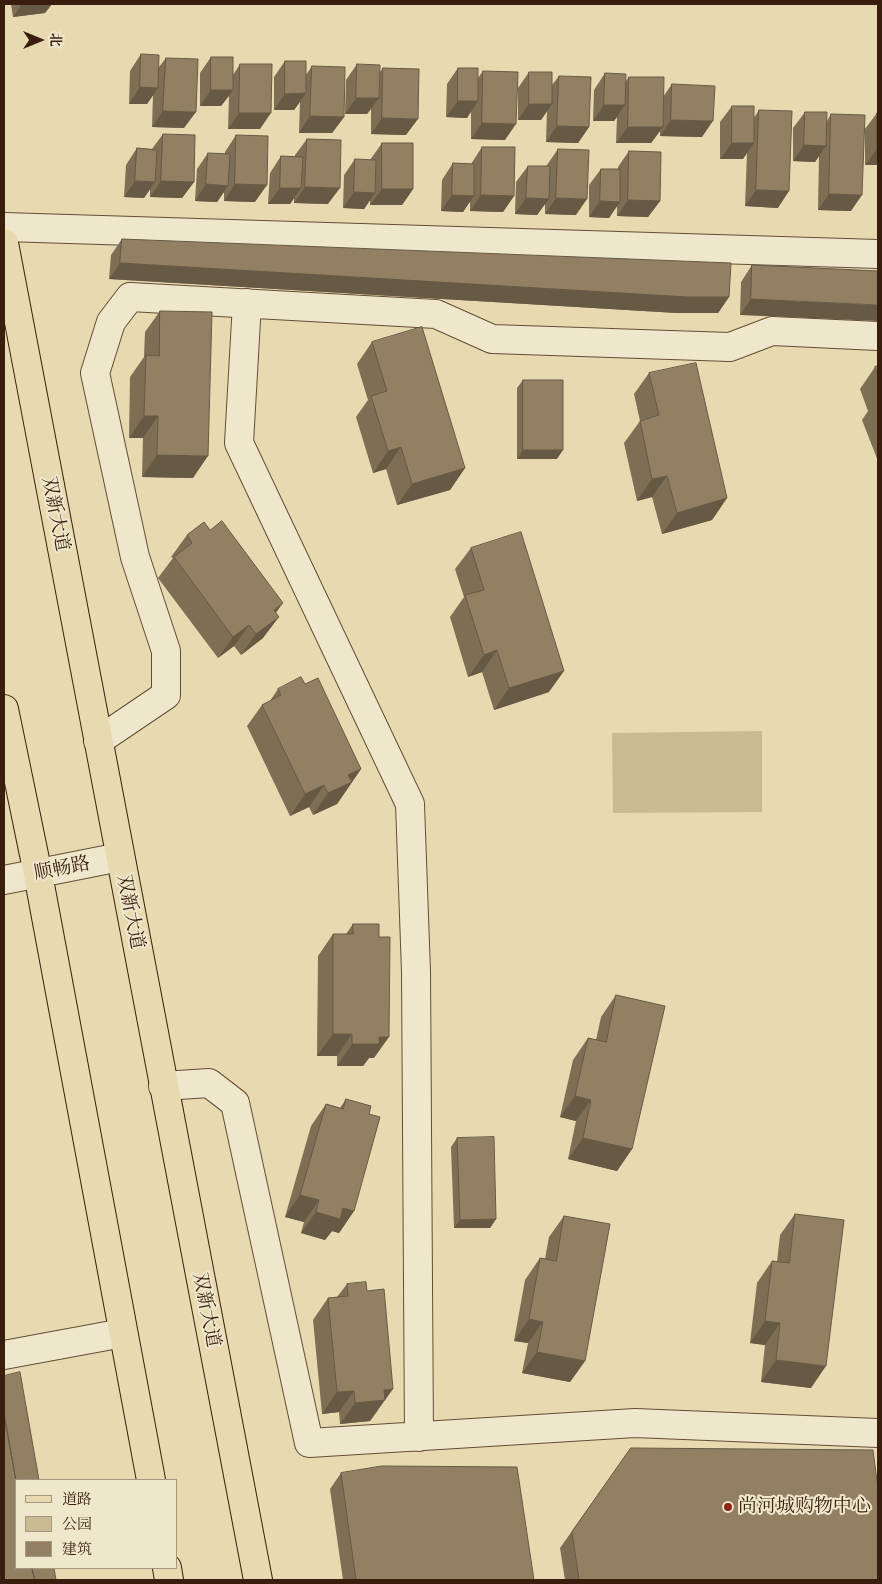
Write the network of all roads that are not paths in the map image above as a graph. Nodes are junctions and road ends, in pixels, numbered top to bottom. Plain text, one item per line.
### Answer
1 (4, 227) edge
2 (4, 243) edge
3 (878, 254) edge
4 (247, 303) junction
5 (878, 336) edge
6 (4, 709) edge
7 (98, 741) junction
8 (120, 858) junction
9 (38, 874) junction
10 (4, 880) edge
11 (163, 1086) junction
12 (123, 1333) junction
13 (4, 1355) edge
14 (878, 1433) edge
15 (419, 1436) junction
16 (151, 1479) edge
17 (258, 1580) edge

1 - 3 street
2 - 7 main road, 双新大道
4 - 5 street
4 - 7 street
4 - 15 street
6 - 9 main road
7 - 8 main road, 双新大道
8 - 9 street, 顺畅路
8 - 11 main road, 双新大道
9 - 10 street, 顺畅路
9 - 12 main road
11 - 15 street
11 - 17 main road, 双新大道
12 - 13 street
12 - 16 main road
14 - 15 street

